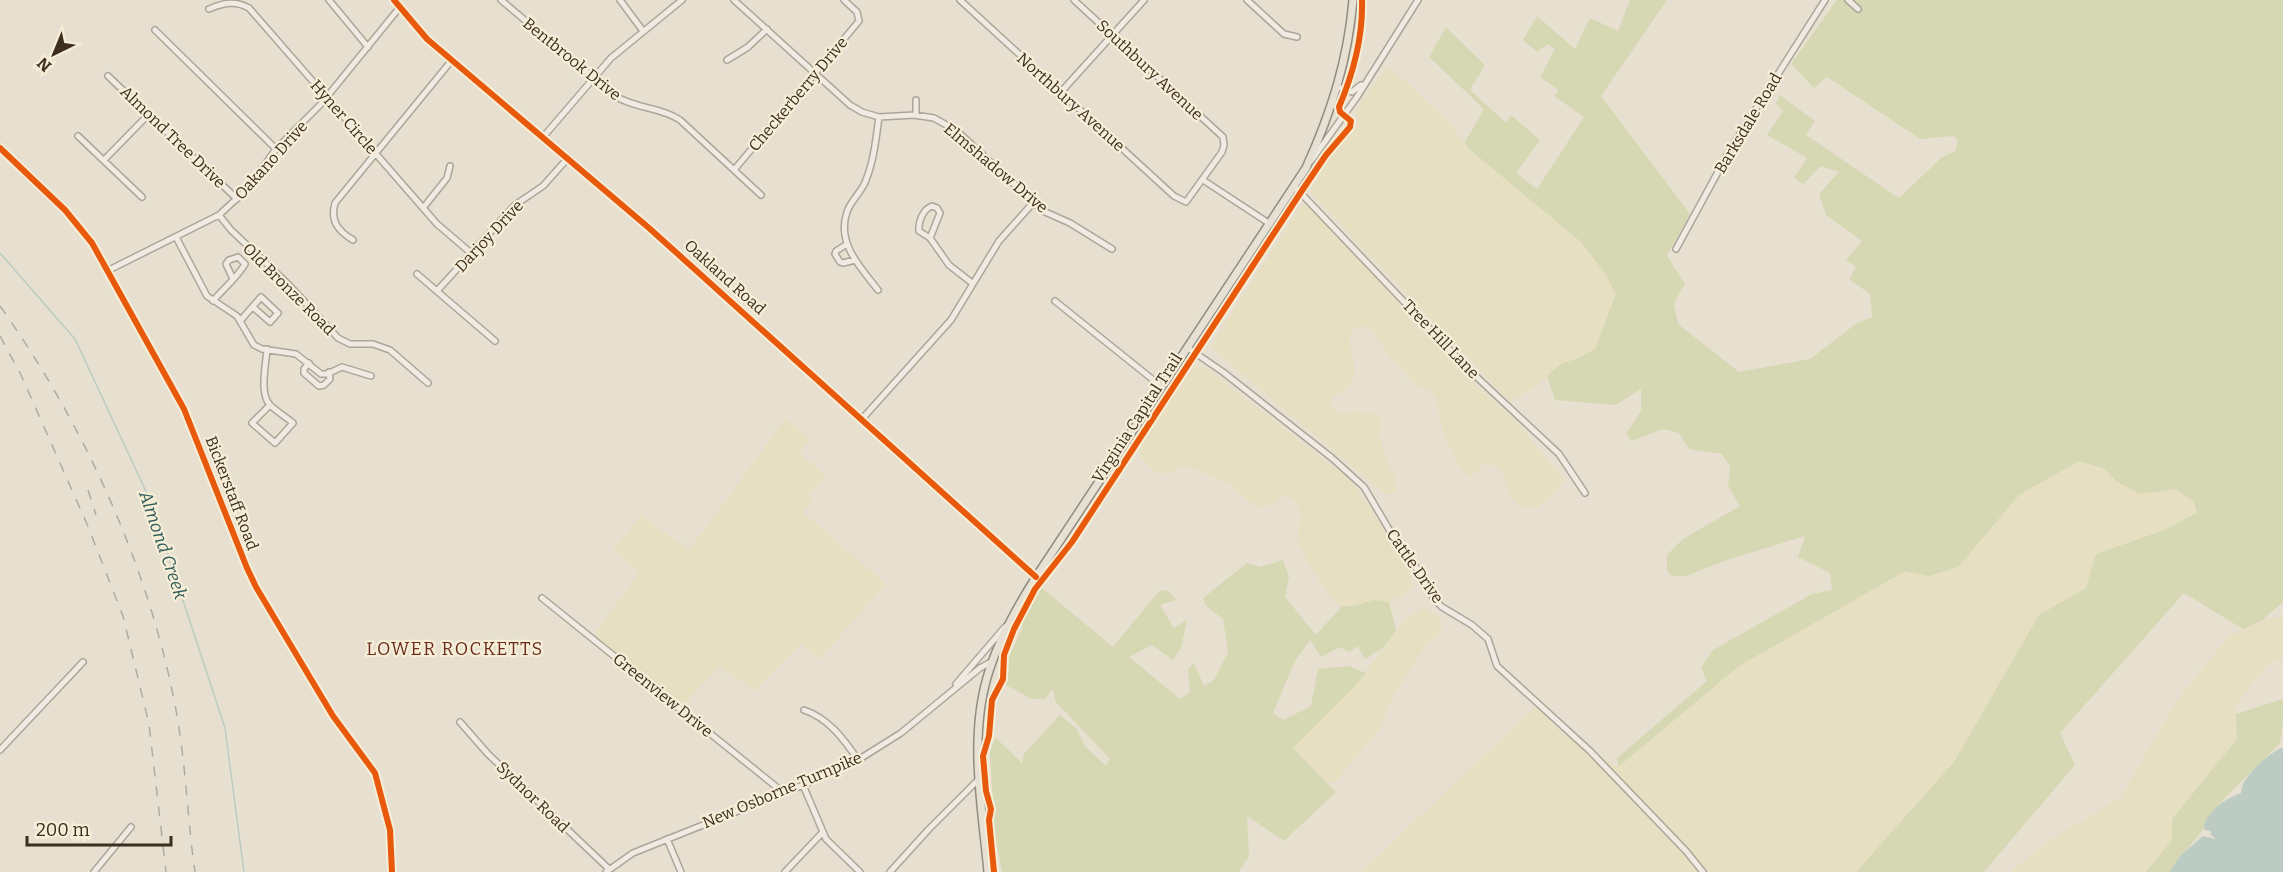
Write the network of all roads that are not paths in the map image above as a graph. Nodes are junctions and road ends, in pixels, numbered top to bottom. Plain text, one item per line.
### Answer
1 (329, 0) edge
2 (394, 0) edge
3 (620, 0) edge
4 (682, 0) edge
5 (734, 0) edge
6 (844, 0) edge
7 (960, 0) edge
8 (1074, 0) edge
9 (1144, 0) edge
10 (1247, 0) edge
11 (1353, 0) edge
12 (1418, 0) edge
13 (1825, 0) edge
14 (1848, 0) edge
15 (504, 1) edge
16 (400, 7) junction
17 (209, 9) dead end
18 (1858, 9) dead end
19 (767, 29) junction
20 (155, 30) dead end
21 (643, 30) junction
22 (1112, 34) junction
23 (1297, 37) dead end
24 (368, 47) junction
25 (452, 60) junction
26 (727, 60) dead end
27 (816, 73) junction
28 (108, 76) dead end
29 (592, 78) junction
30 (1366, 80) junction
31 (1338, 87) junction
32 (1060, 92) junction
33 (327, 96) junction
34 (915, 100) dead end
35 (149, 114) junction
36 (916, 115) junction
37 (879, 117) junction
38 (1327, 120) junction
39 (1337, 126) junction
40 (78, 136) dead end
41 (544, 136) junction
42 (0, 148) edge
43 (276, 149) junction
44 (375, 152) junction
45 (568, 158) junction
46 (104, 160) junction
47 (450, 166) dead end
48 (1306, 168) junction
49 (734, 170) junction
50 (1203, 180) junction
51 (1294, 186) junction
52 (761, 195) dead end
53 (142, 197) dead end
54 (237, 200) junction
55 (1032, 203) junction
56 (423, 208) junction
57 (219, 215) junction
58 (1270, 224) junction
59 (176, 237) junction
60 (930, 238) junction
61 (353, 240) dead end
62 (847, 244) junction
63 (1112, 249) dead end
64 (1676, 249) dead end
65 (471, 253) junction
66 (855, 260) junction
67 (107, 272) junction
68 (417, 274) dead end
69 (233, 279) dead end
70 (972, 283) junction
71 (878, 290) dead end
72 (437, 291) junction
73 (213, 301) junction
74 (1055, 301) dead end
75 (253, 307) junction
76 (240, 321) junction
77 (495, 341) dead end
78 (1188, 348) junction
79 (267, 350) junction
80 (309, 363) junction
81 (329, 372) junction
82 (371, 376) dead end
83 (428, 383) dead end
84 (1162, 387) junction
85 (270, 405) junction
86 (862, 419) junction
87 (1585, 493) dead end
88 (1036, 577) junction
89 (542, 598) dead end
90 (1008, 624) junction
91 (993, 661) junction
92 (83, 662) dead end
93 (971, 675) junction
94 (987, 678) junction
95 (949, 693) junction
96 (804, 710) dead end
97 (460, 722) dead end
98 (0, 739) edge
99 (6, 744) junction
100 (0, 750) edge
101 (858, 760) junction
102 (979, 779) junction
103 (803, 785) junction
104 (784, 793) junction
105 (131, 827) dead end
106 (822, 833) junction
107 (667, 839) junction
108 (607, 871) edge
109 (94, 872) edge
110 (393, 872) edge
111 (681, 872) edge
112 (785, 872) edge
113 (860, 872) edge
114 (890, 872) edge
115 (988, 872) edge
116 (1704, 872) edge

1 - 24 street
2 - 16 street, Oakland Road
3 - 21 street
4 - 21 street
5 - 19 street, Elmshadow Drive
6 - 27 street, Checkerberry Drive
7 - 32 street, Northbury Avenue
8 - 22 street, Southbury Avenue
9 - 22 street
10 - 23 street
11 - 31 main road
12 - 30 street
13 - 64 street, Barksdale Road
14 - 18 street
15 - 29 street, Bentbrook Drive
16 - 24 street, Oakano Drive
16 - 25 street, Oakland Road
17 - 33 street, Hyner Circle
19 - 26 street
19 - 27 street, Elmshadow Drive
20 - 43 street
21 - 29 street
22 - 32 street
22 - 50 street, Southbury Avenue
24 - 33 street, Oakano Drive
25 - 41 street, Oakland Road
25 - 44 street
27 - 37 street, Elmshadow Drive
27 - 49 street, Checkerberry Drive
28 - 35 street, Almond Tree Drive
29 - 41 street
29 - 49 street, Bentbrook Drive
30 - 31 street
30 - 39 street
31 - 38 main road
32 - 50 street, Northbury Avenue
33 - 43 street, Oakano Drive
33 - 44 street, Hyner Circle
34 - 36 street
35 - 46 street
35 - 54 street, Almond Tree Drive
36 - 37 street, Elmshadow Drive
36 - 55 street, Elmshadow Drive
37 - 62 street
38 - 39 street
38 - 48 main road
39 - 48 street
40 - 46 street
41 - 45 street, Oakland Road
42 - 67 street, Bickerstaff Road
43 - 54 street, Oakano Drive
44 - 56 street, Hyner Circle
44 - 61 street
45 - 65 street, Darjoy Drive
45 - 86 street, Oakland Road
46 - 53 street
47 - 56 street
48 - 51 main road
49 - 52 street, Bentbrook Drive
50 - 58 street
51 - 58 main road
51 - 87 street, Tree Hill Lane
54 - 57 street, Oakano Drive
55 - 63 street, Elmshadow Drive
55 - 70 street
56 - 65 street, Hyner Circle
57 - 59 street, Oakano Drive
57 - 83 street, Old Bronze Road
58 - 78 main road
59 - 67 street, Oakano Drive
59 - 73 street
60 - 60 street
60 - 70 street
62 - 66 street
62 - 66 street
65 - 72 street, Darjoy Drive
66 - 71 street
67 - 110 street, Bickerstaff Road
68 - 72 street
69 - 73 street
70 - 86 street
72 - 77 street
73 - 76 street
74 - 84 street
75 - 75 street
75 - 76 street
76 - 79 street
78 - 84 main road
78 - 116 street, Cattle Drive
79 - 80 street
79 - 85 street
80 - 81 street
80 - 81 street
81 - 82 street
84 - 88 main road
85 - 85 street
86 - 88 street, Oakland Road
88 - 90 main road
89 - 104 street, Greenview Drive
90 - 91 main road
90 - 95 street, New Osborne Turnpike
91 - 93 street, New Osborne Turnpike
91 - 94 main road
92 - 99 street
93 - 94 street
93 - 95 street, New Osborne Turnpike
94 - 102 main road
95 - 101 street, New Osborne Turnpike
96 - 101 street
97 - 108 street, Sydnor Road
98 - 99 street
99 - 100 street
101 - 103 street, New Osborne Turnpike
102 - 114 street
102 - 115 main road
103 - 104 street, New Osborne Turnpike
103 - 106 street
104 - 107 street, New Osborne Turnpike
105 - 109 street
106 - 112 street
106 - 113 street
107 - 108 street, New Osborne Turnpike
107 - 111 street

